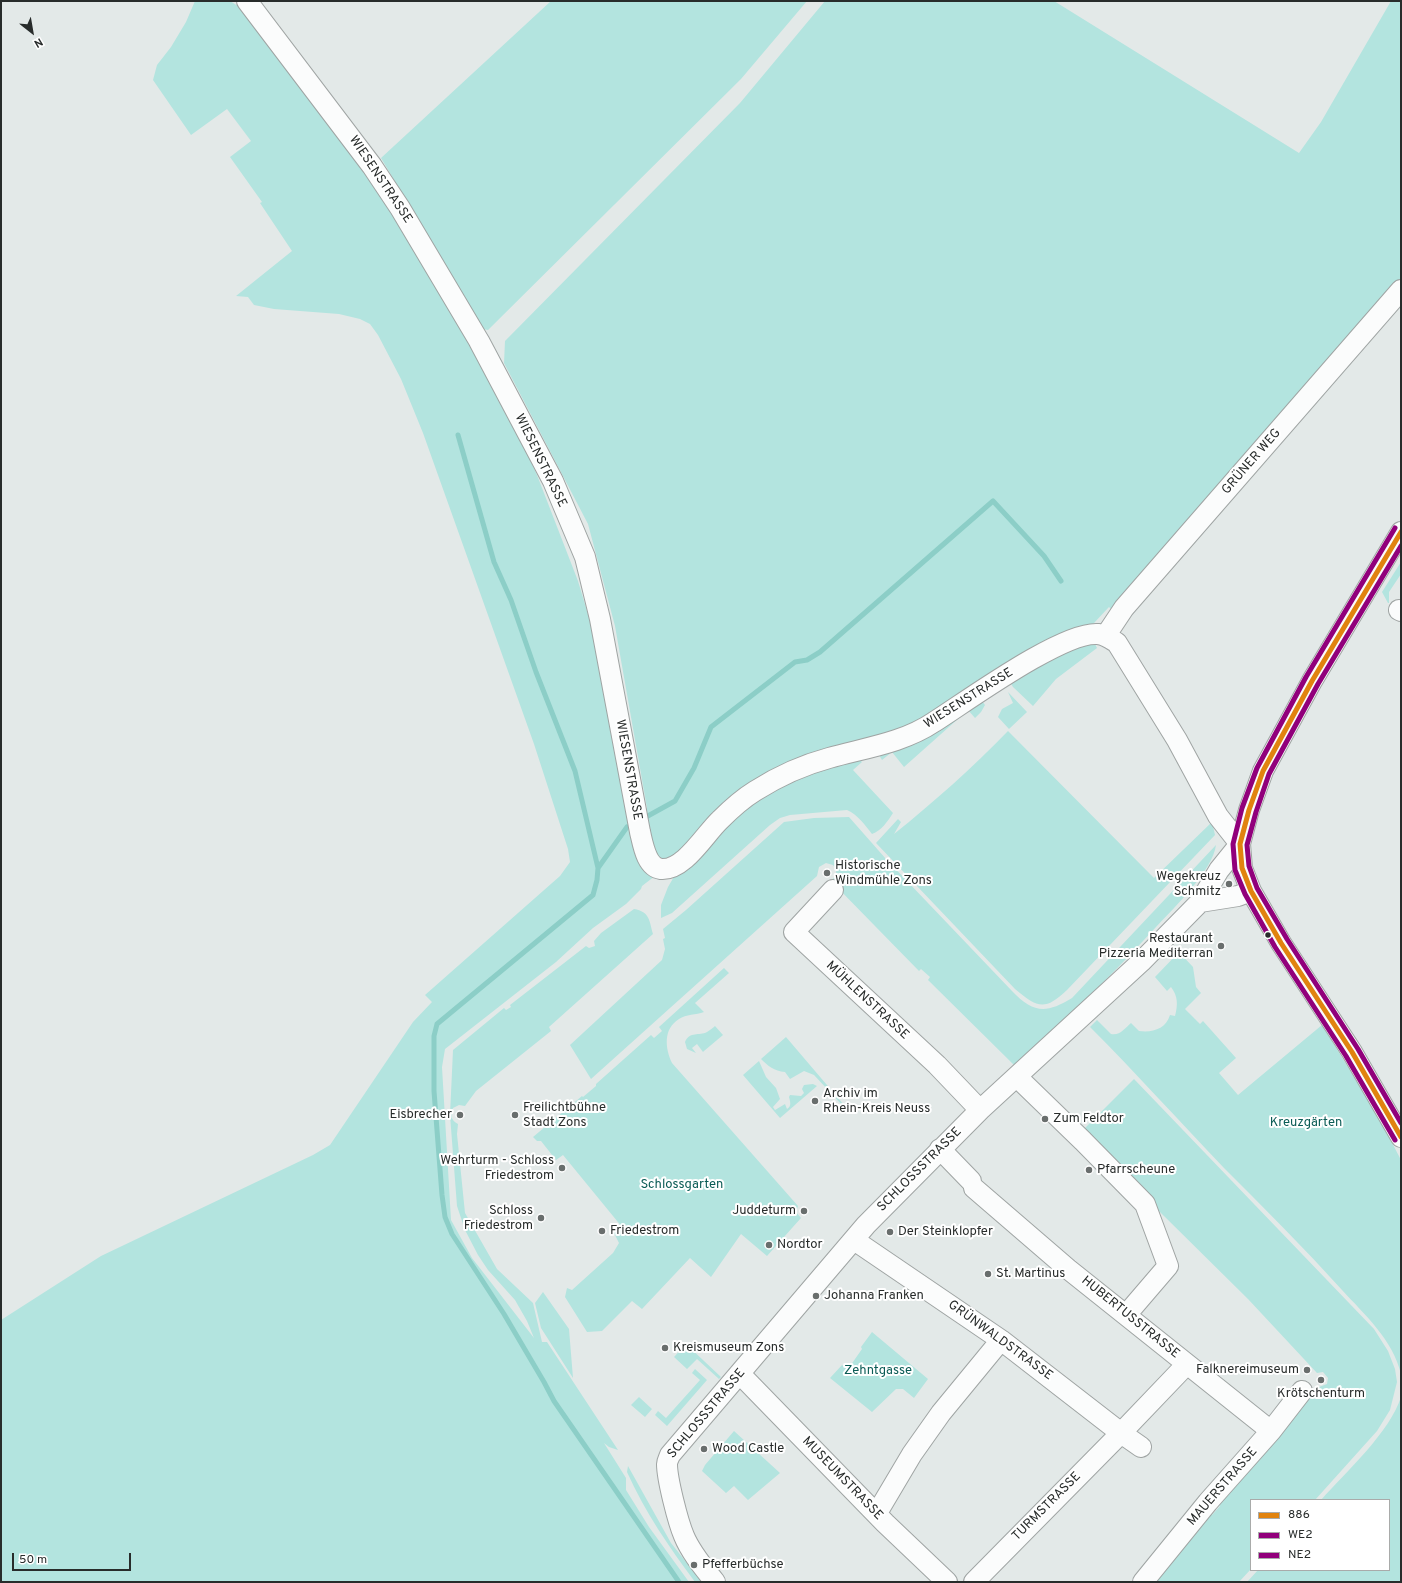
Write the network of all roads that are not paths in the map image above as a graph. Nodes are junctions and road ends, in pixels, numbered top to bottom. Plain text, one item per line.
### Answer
1 (247, 1) edge
2 (1401, 290) edge
3 (1401, 532) edge
4 (1106, 635) junction
5 (1240, 844) junction
6 (833, 890) dead end
7 (1250, 891) junction
8 (1200, 902) junction
9 (1017, 1076) junction
10 (980, 1110) junction
11 (1401, 1137) edge
12 (940, 1149) junction
13 (854, 1240) junction
14 (1126, 1315) junction
15 (1002, 1340) junction
16 (1187, 1364) junction
17 (740, 1374) junction
18 (1302, 1391) dead end
19 (1271, 1431) junction
20 (1121, 1433) junction
21 (1141, 1447) dead end
22 (877, 1513) junction
23 (715, 1582) edge
24 (947, 1582) edge
25 (974, 1582) edge
26 (1143, 1582) edge

1 - 4 street, WIESENSTRASSE
2 - 4 street, GRÜNER WEG
3 - 5 street
4 - 5 street
5 - 7 street
5 - 8 street, SCHLOSSSTRASSE
6 - 10 street, MÜHLENSTRASSE
7 - 8 street
7 - 11 street
8 - 9 street, SCHLOSSSTRASSE
9 - 10 street, SCHLOSSSTRASSE
9 - 14 street
10 - 12 street, SCHLOSSSTRASSE
12 - 13 street, SCHLOSSSTRASSE
12 - 14 street, HUBERTUSSTRASSE
13 - 15 street, GRÜNWALDSTRASSE
13 - 17 street, SCHLOSSSTRASSE
14 - 16 street, HUBERTUSSTRASSE
15 - 20 street, GRÜNWALDSTRASSE
15 - 22 street
16 - 19 street, HUBERTUSSTRASSE
16 - 20 street, TURMSTRASSE
17 - 22 street, MUSEUMSTRASSE
17 - 23 street, SCHLOSSSTRASSE
18 - 19 street, MAUERSTRASSE
19 - 26 street, MAUERSTRASSE
20 - 21 street, GRÜNWALDSTRASSE
20 - 25 street, TURMSTRASSE
22 - 24 street, MUSEUMSTRASSE

